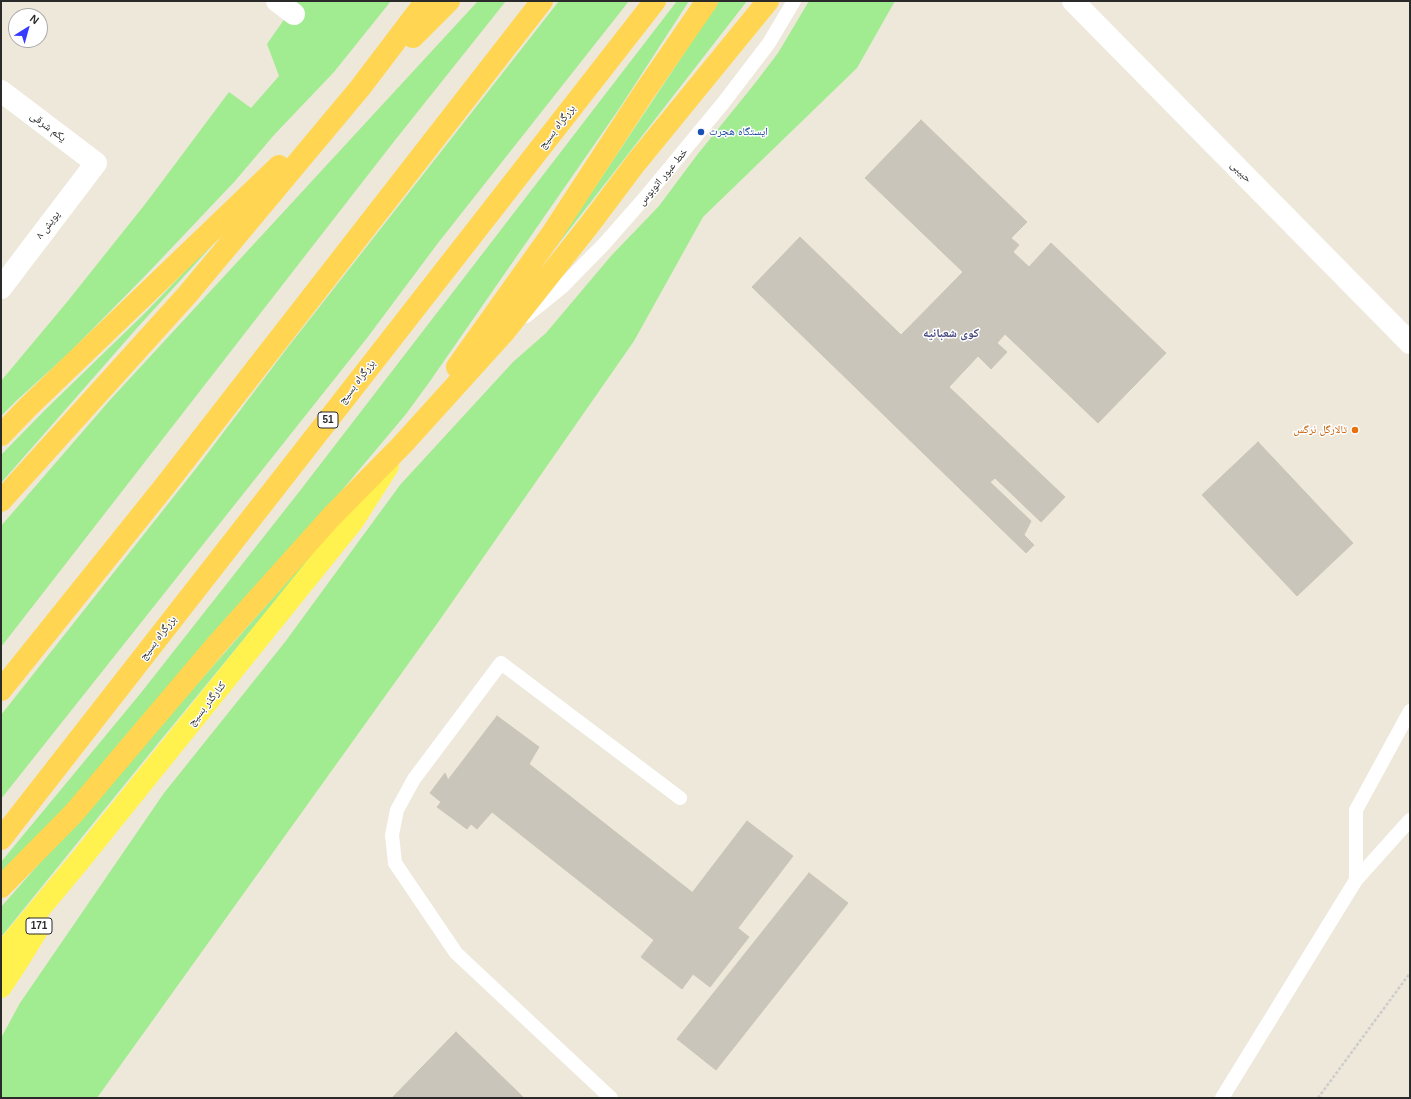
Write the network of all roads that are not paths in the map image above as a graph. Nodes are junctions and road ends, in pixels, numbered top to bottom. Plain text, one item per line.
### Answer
1 (277, 1) edge
2 (426, 1) edge
3 (449, 1) edge
4 (542, 1) edge
5 (655, 1) edge
6 (707, 1) edge
7 (768, 1) edge
8 (794, 1) edge
9 (1072, 1) edge
10 (294, 14) dead end
11 (360, 88) junction
12 (1, 91) edge
13 (96, 163) joint
14 (1, 288) edge
15 (506, 330) junction
16 (1410, 344) edge
17 (1, 435) edge
18 (402, 445) junction
19 (1, 501) edge
20 (1, 690) edge
21 (1410, 711) edge
22 (680, 798) dead end
23 (1410, 820) edge
24 (1, 840) edge
25 (77, 864) junction
26 (1356, 880) junction
27 (1, 888) edge
28 (1, 955) edge
29 (1, 987) edge
30 (611, 1098) edge
31 (1222, 1098) edge

1 - 10 street
2 - 11 highway
3 - 11 highway
4 - 20 highway
5 - 24 highway, بزرگراه بسیج / 51
6 - 18 highway
7 - 15 highway
8 - 15 lane, خط عبور اتوبوس
9 - 16 street, حبیبی
11 - 17 highway
11 - 19 highway
12 - 13 street, یکم شرقی
13 - 14 street, پویش ۸
15 - 18 highway
18 - 25 main road, کنارگذر بسیج
18 - 27 highway
21 - 26 lane
22 - 30 lane
23 - 26 lane
25 - 28 main road, کنارگذر بسیج
25 - 29 main road, 171
26 - 31 lane

